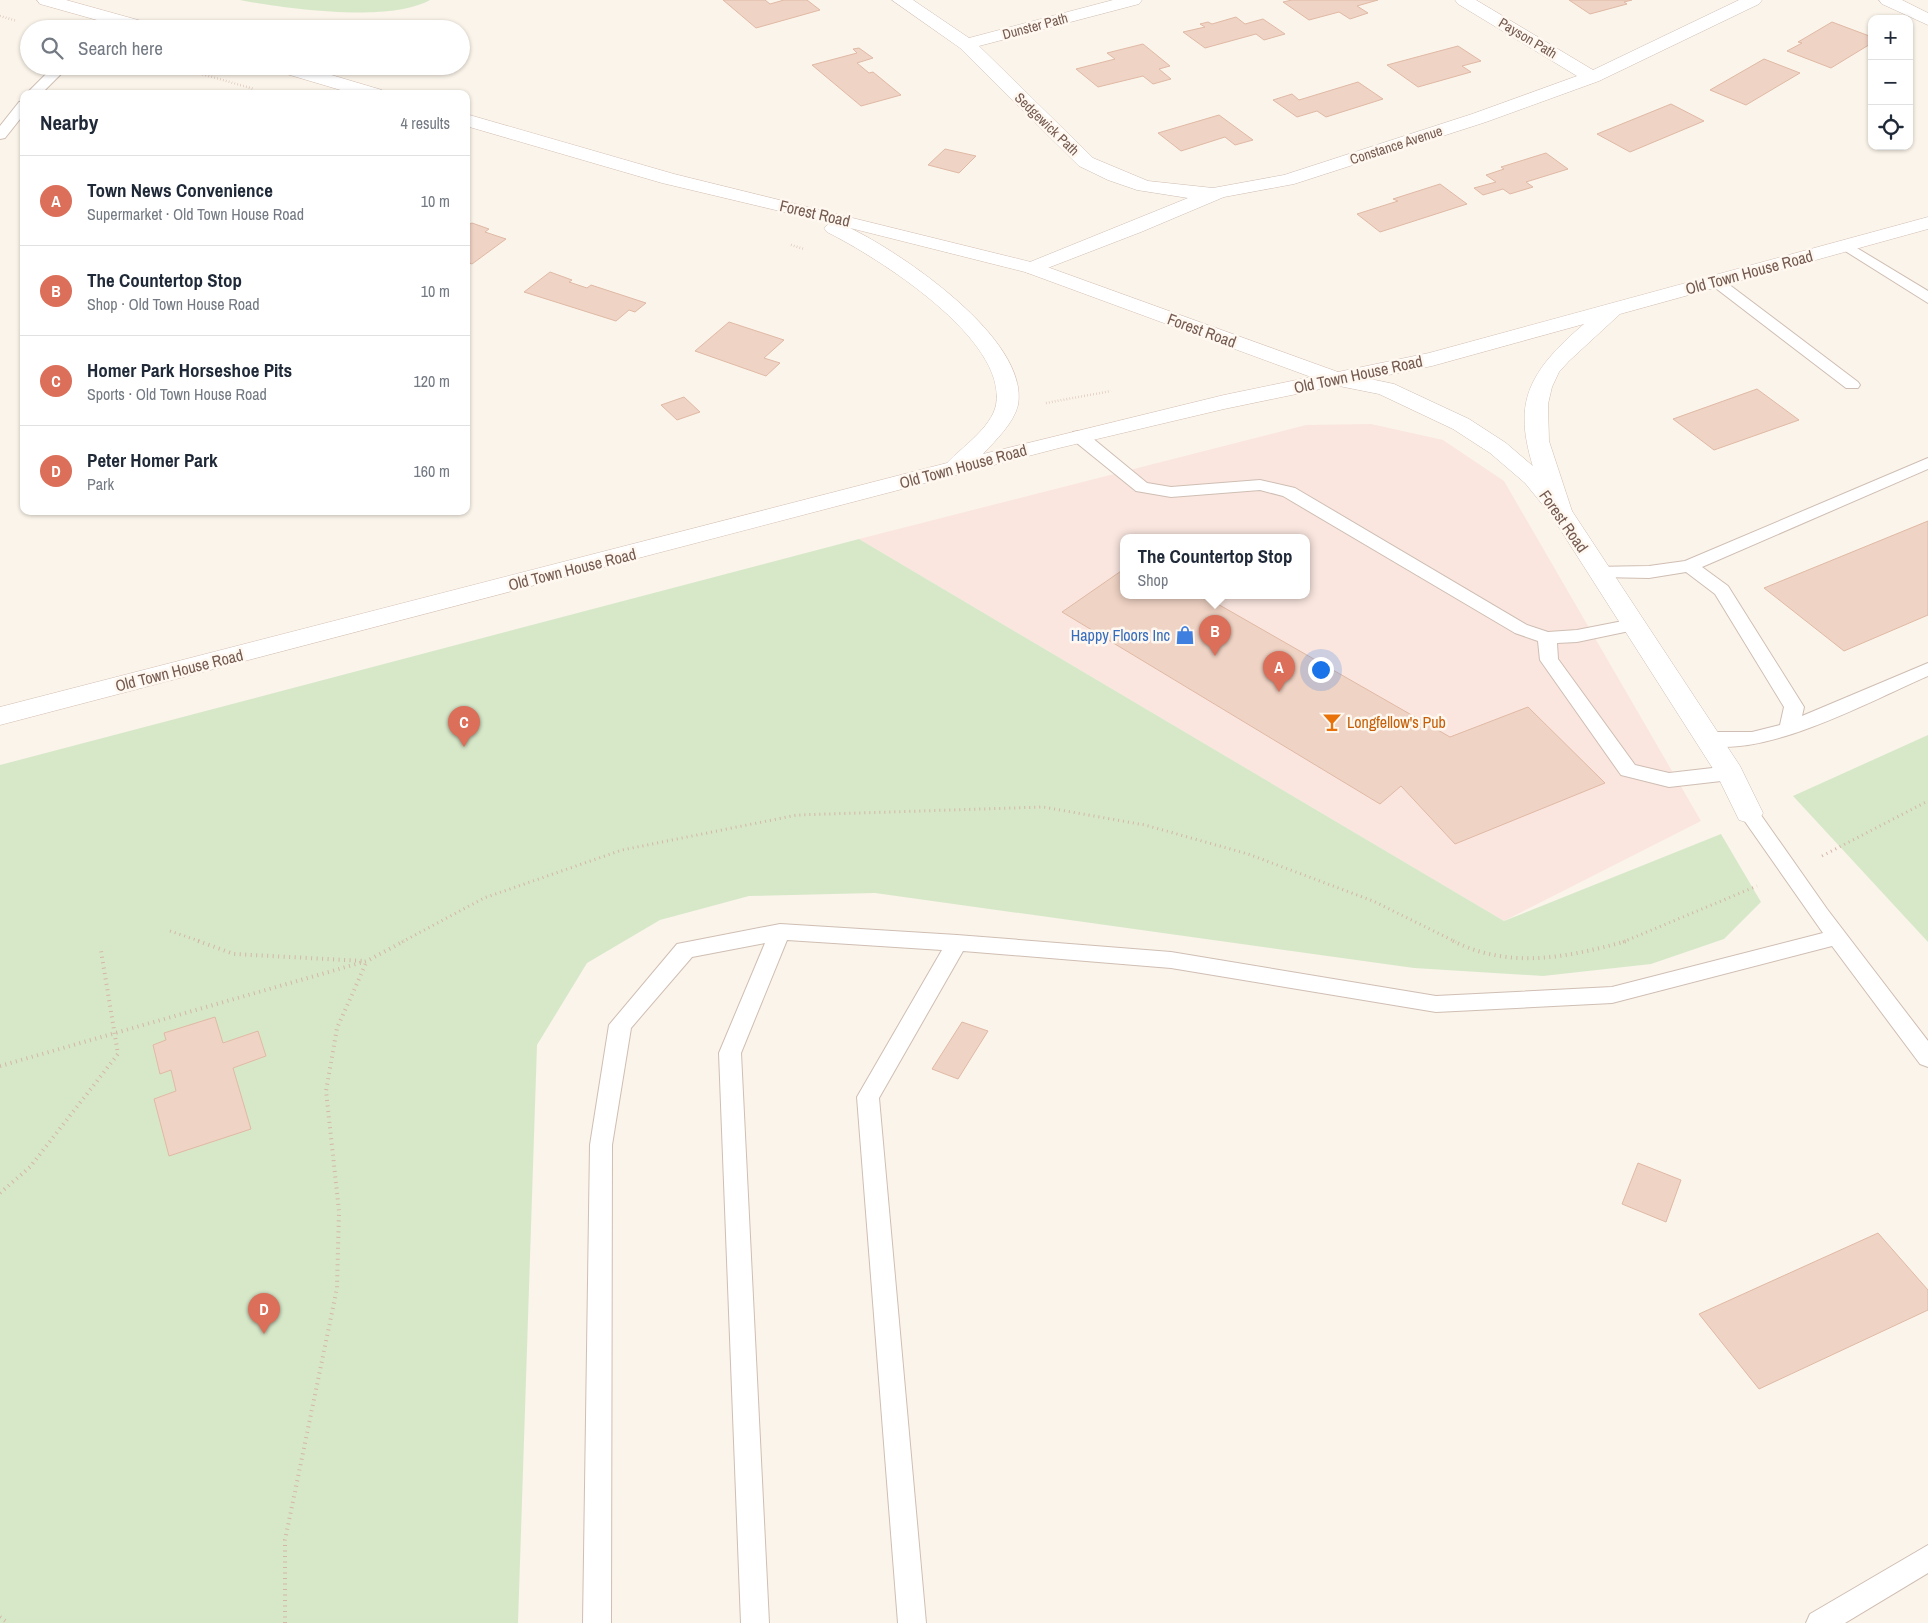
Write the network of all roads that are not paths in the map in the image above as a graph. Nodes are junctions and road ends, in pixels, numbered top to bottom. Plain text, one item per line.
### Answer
1 (46, 0) edge
2 (901, 0) edge
3 (1133, 0) edge
4 (1464, 0) edge
5 (1754, 0) edge
6 (1888, 0) edge
7 (103, 20) edge
8 (1928, 20) edge
9 (966, 44) junction
10 (53, 75) edge
11 (311, 75) edge
12 (1592, 77) junction
13 (37, 90) edge
14 (361, 90) edge
15 (20, 110) edge
16 (470, 121) edge
17 (0, 135) edge
18 (1219, 192) junction
19 (780, 205) junction
20 (1928, 223) edge
21 (1847, 246) junction
22 (1032, 268) junction
23 (1714, 280) junction
24 (1928, 298) edge
25 (1613, 310) junction
26 (1337, 379) junction
27 (1852, 385) dead end
28 (1079, 436) junction
29 (1928, 463) edge
30 (954, 469) junction
31 (1560, 511) junction
32 (1689, 566) junction
33 (1599, 571) junction
34 (1633, 625) junction
35 (1547, 638) junction
36 (1928, 669) edge
37 (0, 716) edge
38 (1788, 729) junction
39 (1707, 739) junction
40 (1730, 773) junction
41 (1749, 814) joint
42 (780, 932) junction
43 (1837, 936) junction
44 (956, 943) junction
45 (1928, 1058) edge
46 (1928, 1558) edge
47 (1825, 1622) edge
48 (597, 1623) edge
49 (756, 1623) edge
50 (912, 1623) edge

1 - 7 main road
2 - 9 main road, Sedgewick Path
3 - 9 main road, Dunster Path
4 - 12 main road, Payson Path
5 - 12 main road, Constance Avenue
6 - 8 main road
9 - 18 main road, Sedgewick Path
10 - 13 lane
11 - 14 main road
12 - 18 main road, Constance Avenue
15 - 17 lane
16 - 19 main road, Forest Road
18 - 22 main road, Constance Avenue
19 - 22 main road, Forest Road
19 - 30 main road
20 - 21 main road, Old Town House Road
21 - 23 main road, Old Town House Road
21 - 24 lane
22 - 26 main road, Forest Road
23 - 25 main road, Old Town House Road
23 - 27 lane
25 - 26 main road, Old Town House Road
25 - 31 main road
26 - 28 main road, Old Town House Road
26 - 31 main road, Forest Road
28 - 30 main road, Old Town House Road
28 - 35 lane
29 - 32 lane
30 - 37 main road, Old Town House Road
31 - 33 main road, Forest Road
32 - 33 lane
32 - 38 lane
33 - 34 main road, Forest Road
34 - 35 lane
34 - 39 main road, Forest Road
35 - 40 lane
36 - 38 lane
38 - 39 lane
39 - 40 main road, Forest Road
40 - 41 main road, Forest Road
41 - 43 lane
42 - 44 lane
42 - 48 lane
42 - 49 lane
43 - 44 lane
43 - 45 lane
44 - 50 lane
46 - 47 lane

